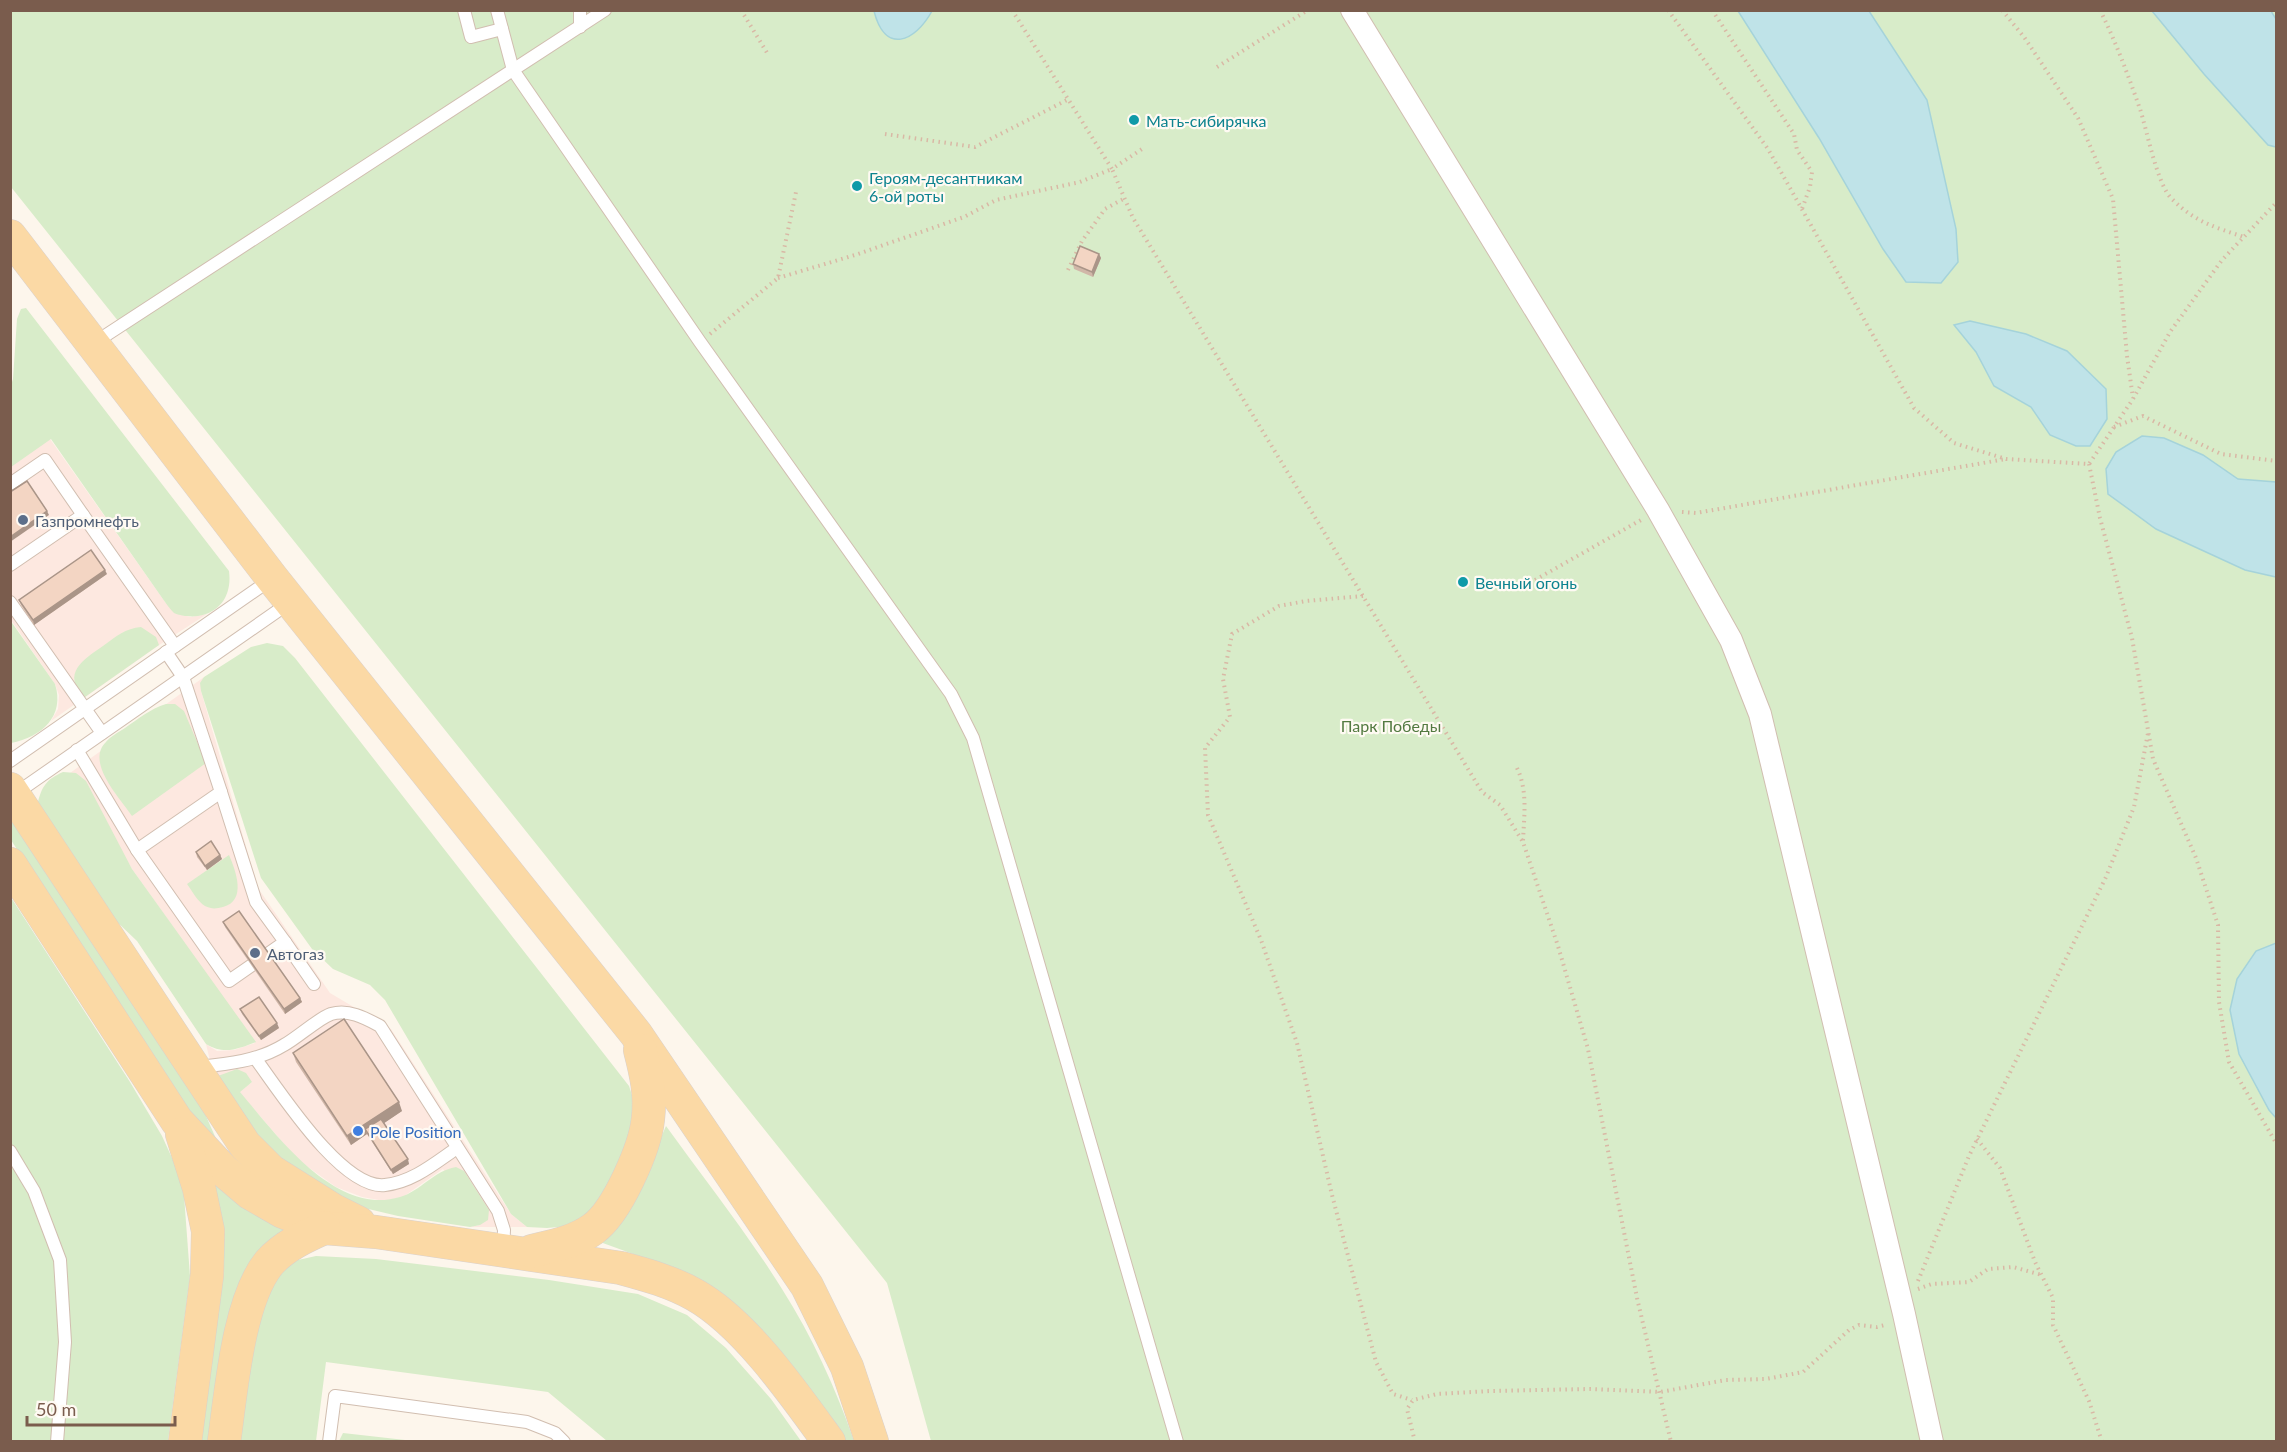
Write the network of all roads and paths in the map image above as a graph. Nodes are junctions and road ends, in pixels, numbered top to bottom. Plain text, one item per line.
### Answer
1 (464, 10) edge
2 (497, 10) edge
3 (580, 10) edge
4 (605, 10) edge
5 (741, 10) edge
6 (1012, 10) edge
7 (1308, 10) edge
8 (1352, 10) edge
9 (1668, 10) edge
10 (1712, 10) edge
11 (2002, 10) edge
12 (2100, 10) edge
13 (580, 27) junction
14 (502, 29) junction
15 (770, 56) dead end
16 (1217, 67) dead end
17 (513, 70) junction
18 (1069, 99) junction
19 (885, 134) dead end
20 (1142, 149) dead end
21 (1112, 169) junction
22 (796, 192) dead end
23 (1125, 198) junction
24 (2277, 203) edge
25 (1802, 209) junction
26 (10, 236) edge
27 (2244, 237) junction
28 (1068, 270) dead end
29 (778, 278) junction
30 (700, 342) junction
31 (93, 343) junction
32 (2133, 399) junction
33 (2114, 428) junction
34 (2007, 459) junction
35 (2277, 461) edge
36 (2089, 464) junction
37 (10, 484) edge
38 (1658, 510) junction
39 (83, 514) junction
40 (10, 565) edge
41 (1535, 580) dead end
42 (282, 590) junction
43 (1363, 596) junction
44 (10, 602) edge
45 (171, 649) junction
46 (183, 677) junction
47 (85, 709) junction
48 (102, 733) junction
49 (2148, 733) junction
50 (77, 750) junction
51 (10, 761) edge
52 (1517, 768) dead end
53 (12, 792) edge
54 (220, 792) junction
55 (1523, 842) junction
56 (137, 850) junction
57 (10, 864) edge
58 (285, 942) junction
59 (314, 984) dead end
60 (636, 1034) junction
61 (255, 1058) junction
62 (194, 1068) junction
63 (177, 1121) junction
64 (1977, 1139) junction
65 (2277, 1143) edge
66 (457, 1148) junction
67 (10, 1151) edge
68 (324, 1228) junction
69 (376, 1232) junction
70 (513, 1252) junction
71 (2042, 1275) junction
72 (1904, 1314) junction
73 (1660, 1392) junction
74 (1413, 1400) junction
75 (57, 1442) edge
76 (185, 1442) edge
77 (224, 1442) edge
78 (329, 1442) edge
79 (564, 1442) edge
80 (829, 1442) edge
81 (872, 1442) edge
82 (1177, 1442) edge
83 (1415, 1442) edge
84 (1671, 1442) edge
85 (1932, 1442) edge
86 (2102, 1442) edge

1 - 14 lane
2 - 14 lane
3 - 13 lane
4 - 13 lane
5 - 15 path
6 - 18 path
7 - 16 path
8 - 38 street
9 - 25 path
10 - 25 path
11 - 32 path
12 - 27 path
13 - 17 lane
14 - 17 lane
17 - 30 lane
17 - 31 lane
18 - 19 path
18 - 21 path
20 - 21 path
21 - 23 path
21 - 29 path
22 - 29 path
23 - 28 path
23 - 43 path
24 - 27 path
25 - 34 path
26 - 31 main road
27 - 32 path
29 - 30 path
30 - 82 lane
31 - 42 main road
32 - 33 path
33 - 35 path
33 - 36 path
34 - 36 path
34 - 38 path
36 - 49 path
37 - 39 lane
38 - 41 path
38 - 72 street
39 - 40 lane
39 - 45 lane
42 - 45 lane
42 - 46 lane
42 - 60 main road
43 - 55 path
43 - 74 path
44 - 47 lane
45 - 46 lane
45 - 47 lane
46 - 48 lane
46 - 54 lane
47 - 48 lane
47 - 51 lane
48 - 50 lane
49 - 64 path
49 - 65 path
50 - 53 lane
50 - 56 lane
52 - 55 path
53 - 62 main road
54 - 56 lane
54 - 58 lane
55 - 73 path
56 - 58 lane
57 - 63 main road
58 - 59 lane
60 - 70 main road
60 - 81 main road
61 - 62 lane
61 - 66 lane
61 - 66 lane
62 - 69 main road
63 - 68 main road
63 - 76 main road
64 - 71 path
64 - 71 path
66 - 70 lane
67 - 75 lane
68 - 69 main road
68 - 77 main road
69 - 70 main road
70 - 80 main road
71 - 86 path
72 - 73 path
72 - 85 street
73 - 74 path
73 - 84 path
74 - 83 path
78 - 79 lane

